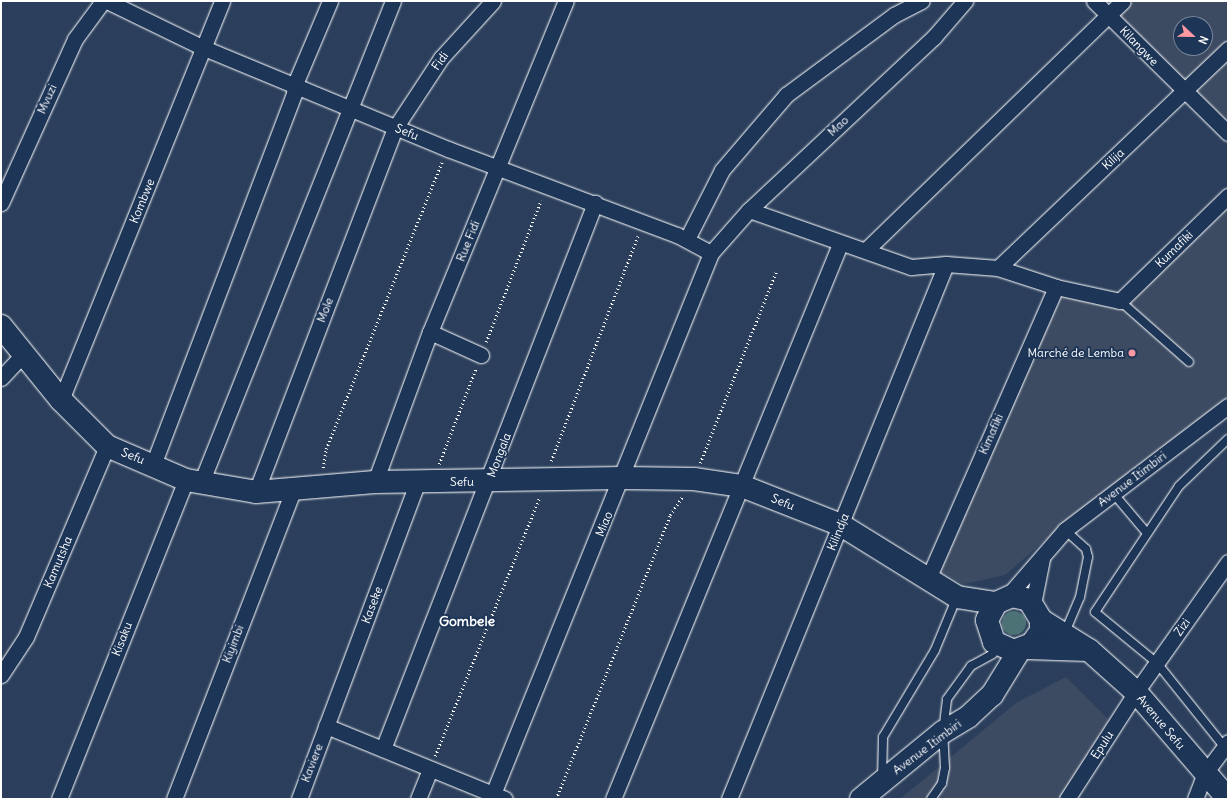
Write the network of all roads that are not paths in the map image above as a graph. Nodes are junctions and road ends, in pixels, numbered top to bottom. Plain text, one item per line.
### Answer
1 (103, 1) edge
2 (107, 1) edge
3 (222, 1) edge
4 (330, 1) edge
5 (393, 1) edge
6 (493, 1) edge
7 (566, 1) edge
8 (922, 1) edge
9 (965, 1) edge
10 (1094, 1) edge
11 (1123, 1) edge
12 (1108, 15) junction
13 (204, 48) junction
14 (1228, 49) edge
15 (295, 84) junction
16 (1183, 92) junction
17 (349, 107) junction
18 (395, 128) junction
19 (1228, 133) edge
20 (498, 167) junction
21 (1228, 196) edge
22 (1, 203) edge
23 (595, 203) junction
24 (748, 210) junction
25 (687, 239) junction
26 (840, 244) junction
27 (867, 249) junction
28 (711, 252) junction
29 (946, 264) junction
30 (998, 268) junction
31 (1056, 287) junction
32 (1120, 301) junction
33 (1, 326) edge
34 (430, 332) junction
35 (24, 353) junction
36 (481, 355) road end
37 (1190, 362) dead end
38 (1, 378) edge
39 (61, 400) junction
40 (1228, 406) edge
41 (1228, 439) edge
42 (107, 446) junction
43 (153, 465) junction
44 (622, 478) junction
45 (193, 481) junction
46 (375, 482) junction
47 (488, 482) junction
48 (424, 483) junction
49 (742, 486) junction
50 (293, 490) junction
51 (256, 492) junction
52 (1113, 493) junction
53 (841, 525) junction
54 (1065, 530) junction
55 (1146, 532) junction
56 (1042, 558) junction
57 (1228, 562) edge
58 (927, 581) junction
59 (957, 597) junction
60 (1002, 600) junction
61 (1037, 612) junction
62 (1064, 635) junction
63 (991, 641) junction
64 (1023, 649) junction
65 (1089, 650) junction
66 (1157, 663) junction
67 (1, 674) edge
68 (1136, 692) junction
69 (992, 695) junction
70 (326, 726) junction
71 (943, 732) junction
72 (1227, 747) edge
73 (383, 750) junction
74 (430, 769) junction
75 (1205, 773) junction
76 (882, 782) junction
77 (499, 796) edge
78 (59, 799) edge
79 (174, 799) edge
80 (299, 799) edge
81 (418, 799) edge
82 (613, 799) edge
83 (729, 799) edge
84 (861, 799) edge
85 (931, 799) edge
86 (1068, 799) edge
87 (1195, 799) edge
88 (1228, 799) edge

1 - 22 street, Mvuzi
2 - 13 street, Sefu
3 - 13 street, Kombwe
4 - 15 street
5 - 17 street, Kisaku
6 - 18 street, Fidi
7 - 20 street, Rue Fidi
8 - 25 street
9 - 24 street, Mao
10 - 12 street, Kilangwe
11 - 12 street
12 - 16 street, Kilangwe
12 - 27 street
13 - 15 street, Sefu
13 - 39 street, Kombwe
14 - 16 street, Kilija
15 - 17 street, Sefu
15 - 43 street
16 - 19 street, Kilangwe
16 - 30 street, Kilija
17 - 18 street, Sefu
17 - 45 street, Kisaku
18 - 20 street, Sefu
18 - 51 street, Mole
20 - 23 street, Sefu
20 - 34 street, Rue Fidi
21 - 32 street, Kumafiki
23 - 25 street, Sefu
23 - 47 street, Mongala
24 - 26 street
24 - 28 street, Mao
25 - 28 street, Sefu
26 - 27 street
26 - 49 street
27 - 29 street
28 - 44 street, Miao
29 - 30 street
29 - 53 street, Kilindja
30 - 31 street
31 - 32 street
31 - 58 street, Kimafiki
32 - 37 lane
33 - 35 street, Sefu
34 - 36 street
34 - 46 street, Rue Fidi
35 - 38 street
35 - 39 street, Sefu
39 - 42 street, Sefu
40 - 52 street, Avenue Itimbiri
41 - 55 lane
42 - 43 street, Sefu
42 - 67 street, Kamutsha
43 - 45 street, Sefu
44 - 47 street, Sefu
44 - 49 street, Sefu
44 - 77 street, Miao
45 - 51 street, Sefu
45 - 78 street, Kisaku
46 - 48 street, Sefu
46 - 50 street, Sefu
47 - 48 street, Sefu
47 - 73 street, Mongala
48 - 70 street, Kaseke
49 - 53 street, Sefu
49 - 82 street
50 - 51 street, Sefu
50 - 79 street, Kiyimbi
52 - 54 street, Avenue Itimbiri
52 - 55 lane
53 - 58 street, Sefu
53 - 83 street, Kilindja
54 - 56 street, Avenue Itimbiri
54 - 62 lane
55 - 66 lane
56 - 60 street, Avenue Itimbiri
56 - 61 street
57 - 66 street, Zizi
58 - 59 street, Sefu
59 - 60 street
59 - 63 street
59 - 76 lane
60 - 61 street
60 - 63 street
61 - 62 street, Avenue Sefu
61 - 64 street
62 - 65 street, Avenue Sefu
63 - 64 street
63 - 69 street
63 - 71 lane
64 - 65 street
64 - 69 street, Avenue Itimbiri
65 - 68 street, Avenue Sefu
66 - 68 street, Zizi
66 - 72 lane
68 - 75 street, Avenue Sefu
68 - 86 street, Epulu
69 - 71 street, Avenue Itimbiri
70 - 73 street
70 - 80 street, Kaviere
71 - 76 street, Avenue Itimbiri
71 - 85 lane
72 - 75 street
73 - 74 street
74 - 77 street
74 - 81 street
75 - 87 street
75 - 88 street, Avenue Sefu
76 - 84 street, Avenue Itimbiri

